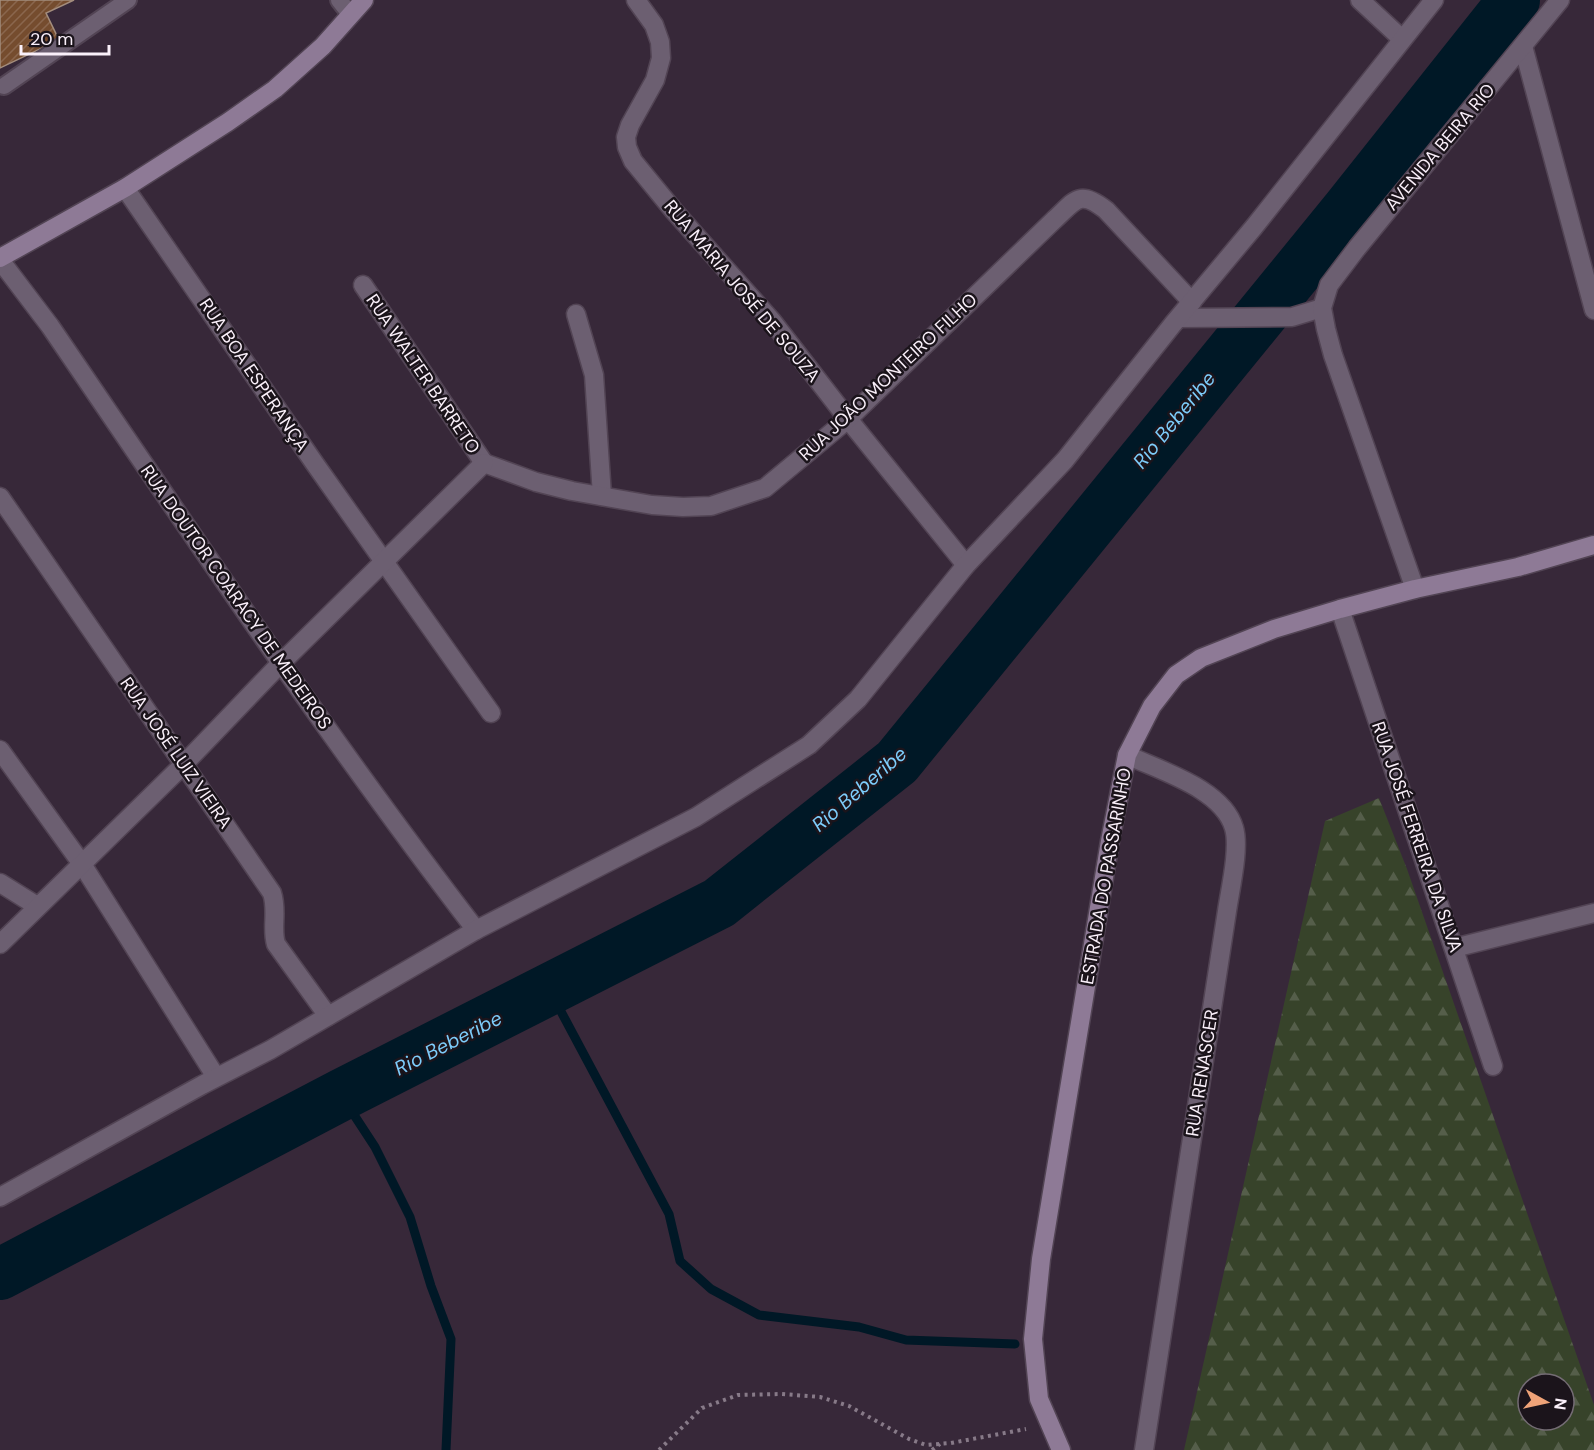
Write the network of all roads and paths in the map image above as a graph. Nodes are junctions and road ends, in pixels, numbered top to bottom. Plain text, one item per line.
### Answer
1 (128, 0) edge
2 (364, 0) edge
3 (636, 0) edge
4 (1360, 0) edge
5 (1434, 0) edge
6 (1560, 0) edge
7 (345, 7) edge
8 (1402, 39) junction
9 (1523, 46) junction
10 (4, 86) dead end
11 (125, 188) junction
12 (0, 259) edge
13 (363, 285) dead end
14 (1192, 302) junction
15 (1324, 302) junction
16 (1594, 310) edge
17 (576, 314) dead end
18 (1179, 318) junction
19 (848, 419) junction
20 (484, 463) junction
21 (602, 496) junction
22 (0, 497) edge
23 (1594, 545) edge
24 (384, 561) junction
25 (966, 565) junction
26 (1415, 589) junction
27 (1340, 609) junction
28 (281, 663) junction
29 (491, 712) dead end
30 (0, 750) edge
31 (1127, 755) junction
32 (183, 765) junction
33 (82, 864) junction
34 (0, 883) edge
35 (37, 906) junction
36 (1594, 913) edge
37 (476, 930) junction
38 (0, 945) edge
39 (1454, 948) junction
40 (328, 1016) junction
41 (1493, 1066) dead end
42 (216, 1077) junction
43 (0, 1197) edge
44 (1050, 1425) junction
45 (940, 1443) junction
46 (659, 1450) edge
47 (932, 1450) edge
48 (1061, 1450) edge
49 (1144, 1450) edge

1 - 10 lane
2 - 7 street
3 - 19 street, RUA MARIA JOSÉ DE SOUZA
4 - 8 street
5 - 8 street
6 - 9 street, AVENIDA BEIRA RIO
7 - 11 street
8 - 14 street
9 - 15 street, AVENIDA BEIRA RIO
9 - 16 street
11 - 12 street
11 - 24 street, RUA BOA ESPERANÇA
12 - 28 street, RUA DOUTOR COARACY DE MEDEIROS
13 - 20 street, RUA WALTER BARRETO
14 - 18 street
14 - 19 street, RUA JOÃO MONTEIRO FILHO
15 - 18 street
15 - 26 street
17 - 21 street
18 - 25 street
19 - 21 street, RUA JOÃO MONTEIRO FILHO
19 - 25 street, RUA MARIA JOSÉ DE SOUZA
20 - 21 street, RUA JOÃO MONTEIRO FILHO
20 - 24 street
22 - 32 street, RUA JOSÉ LUIZ VIEIRA
23 - 26 street, ESTRADA DO PASSARINHO
24 - 28 street
24 - 29 street, RUA BOA ESPERANÇA
25 - 37 street
26 - 27 street, ESTRADA DO PASSARINHO
27 - 31 street, ESTRADA DO PASSARINHO
27 - 39 street, RUA JOSÉ FERREIRA DA SILVA
28 - 32 street
28 - 37 street, RUA DOUTOR COARACY DE MEDEIROS
30 - 33 street
31 - 44 street, ESTRADA DO PASSARINHO
31 - 49 street, RUA RENASCER
32 - 33 street
32 - 40 street, RUA JOSÉ LUIZ VIEIRA
33 - 35 street
33 - 42 street
34 - 35 street
35 - 38 street
36 - 39 street
37 - 40 street
39 - 41 street, RUA JOSÉ FERREIRA DA SILVA
40 - 42 street
42 - 43 street
44 - 45 path
44 - 48 street, ESTRADA DO PASSARINHO
45 - 46 path
45 - 47 path

